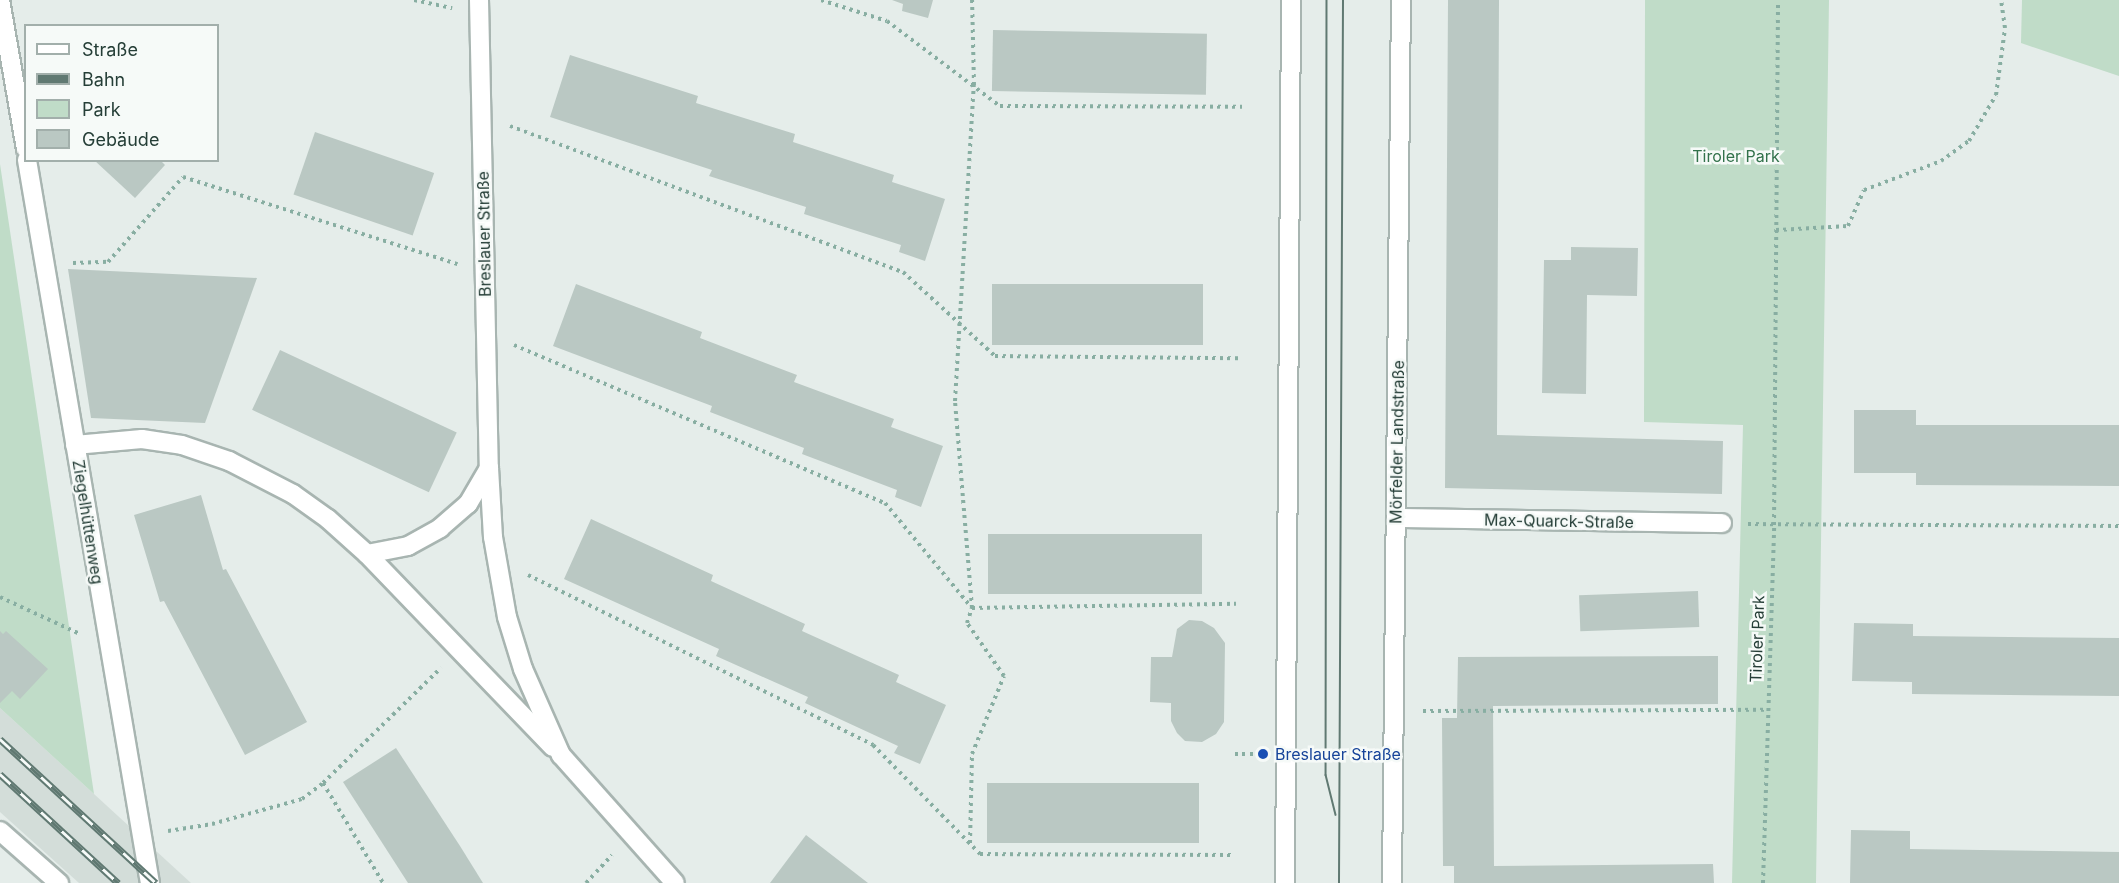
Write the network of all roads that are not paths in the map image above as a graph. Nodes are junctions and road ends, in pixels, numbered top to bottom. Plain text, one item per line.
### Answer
1 (0, 0) edge
2 (1291, 0) edge
3 (1401, 0) edge
4 (479, 7) edge
5 (24, 138) edge
6 (27, 162) edge
7 (75, 446) junction
8 (489, 468) junction
9 (1396, 518) junction
10 (1722, 523) dead end
11 (367, 554) junction
12 (561, 755) junction
13 (0, 831) edge
14 (59, 883) edge
15 (150, 883) edge
16 (675, 883) edge
17 (1285, 883) edge
18 (1392, 883) edge

1 - 5 street
2 - 17 street
3 - 9 street, Mörfelder Landstraße
4 - 8 street, Breslauer Straße
6 - 7 street, Ziegelhüttenweg
7 - 11 street, Breslauer Straße
7 - 15 street, Ziegelhüttenweg
8 - 11 street
8 - 12 street, Breslauer Straße
9 - 10 street, Max-Quarck-Straße
9 - 18 street, Mörfelder Landstraße
11 - 12 street, Breslauer Straße
12 - 16 street, Breslauer Straße
13 - 14 street

